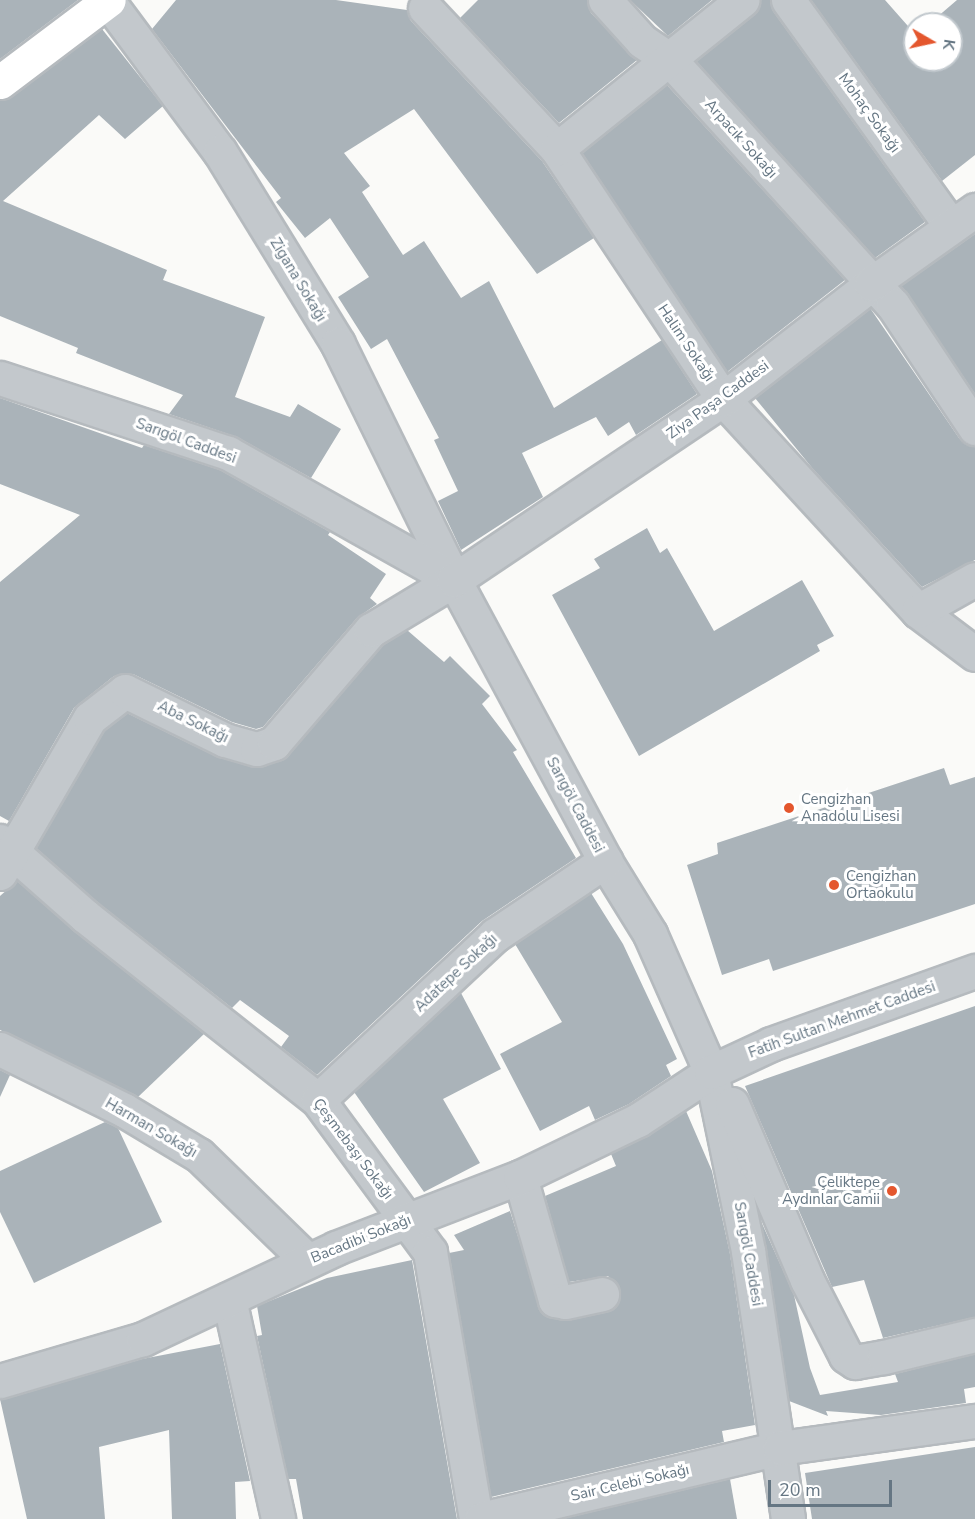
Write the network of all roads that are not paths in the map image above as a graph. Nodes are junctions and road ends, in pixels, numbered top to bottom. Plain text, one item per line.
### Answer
1 (108, 0) edge
2 (605, 0) edge
3 (742, 0) edge
4 (788, 0) edge
5 (424, 3) edge
6 (670, 60) junction
7 (0, 82) edge
8 (557, 149) junction
9 (963, 218) edge
10 (871, 284) junction
11 (0, 378) edge
12 (723, 399) junction
13 (975, 428) edge
14 (975, 579) edge
15 (454, 580) junction
16 (918, 611) junction
17 (975, 654) edge
18 (4, 854) edge
19 (605, 861) junction
20 (975, 971) edge
21 (0, 1049) edge
22 (714, 1071) junction
23 (318, 1100) junction
24 (520, 1177) junction
25 (407, 1220) junction
26 (308, 1261) junction
27 (602, 1294) dead end
28 (229, 1299) junction
29 (975, 1335) edge
30 (0, 1382) edge
31 (975, 1421) edge
32 (780, 1448) junction
33 (278, 1519) edge
34 (476, 1519) edge
35 (481, 1519) edge
36 (788, 1519) edge

1 - 7 main road
1 - 15 street, Zigana Sokağı
2 - 6 street, Arpacık Sokağı
3 - 6 street
4 - 9 street, Mohaç Sokağı
5 - 8 street, Halim Sokağı
6 - 8 street
6 - 10 street, Arpacık Sokağı
8 - 12 street, Halim Sokağı
9 - 10 street, Ziya Paşa Caddesi
10 - 12 street, Ziya Paşa Caddesi
10 - 13 street
11 - 15 street, Sarıgöl Caddesi
12 - 15 street, Ziya Paşa Caddesi
12 - 16 street, Halim Sokağı
14 - 16 street
15 - 18 street, Aba Sokağı
15 - 19 street, Sarıgöl Caddesi
16 - 17 street, Halim Sokağı
18 - 23 street, Çeşmebaşı Sokağı
19 - 22 street, Sarıgöl Caddesi
19 - 23 street, Adatepe Sokağı
20 - 22 street, Fatih Sultan Mehmet Caddesi
21 - 26 street, Harman Sokağı
22 - 24 street, Bacadibi Sokağı
22 - 29 street
22 - 32 street, Sarıgöl Caddesi
23 - 25 street, Çeşmebaşı Sokağı
24 - 25 street, Bacadibi Sokağı
24 - 27 street
25 - 26 street, Bacadibi Sokağı
25 - 34 street, Çeşmebaşı Sokağı
26 - 28 street, Bacadibi Sokağı
28 - 30 street, Bacadibi Sokağı
28 - 33 street
31 - 32 street, Sair Celebi Sokağı
32 - 35 street, Sair Celebi Sokağı
32 - 36 street, Sarıgöl Caddesi

